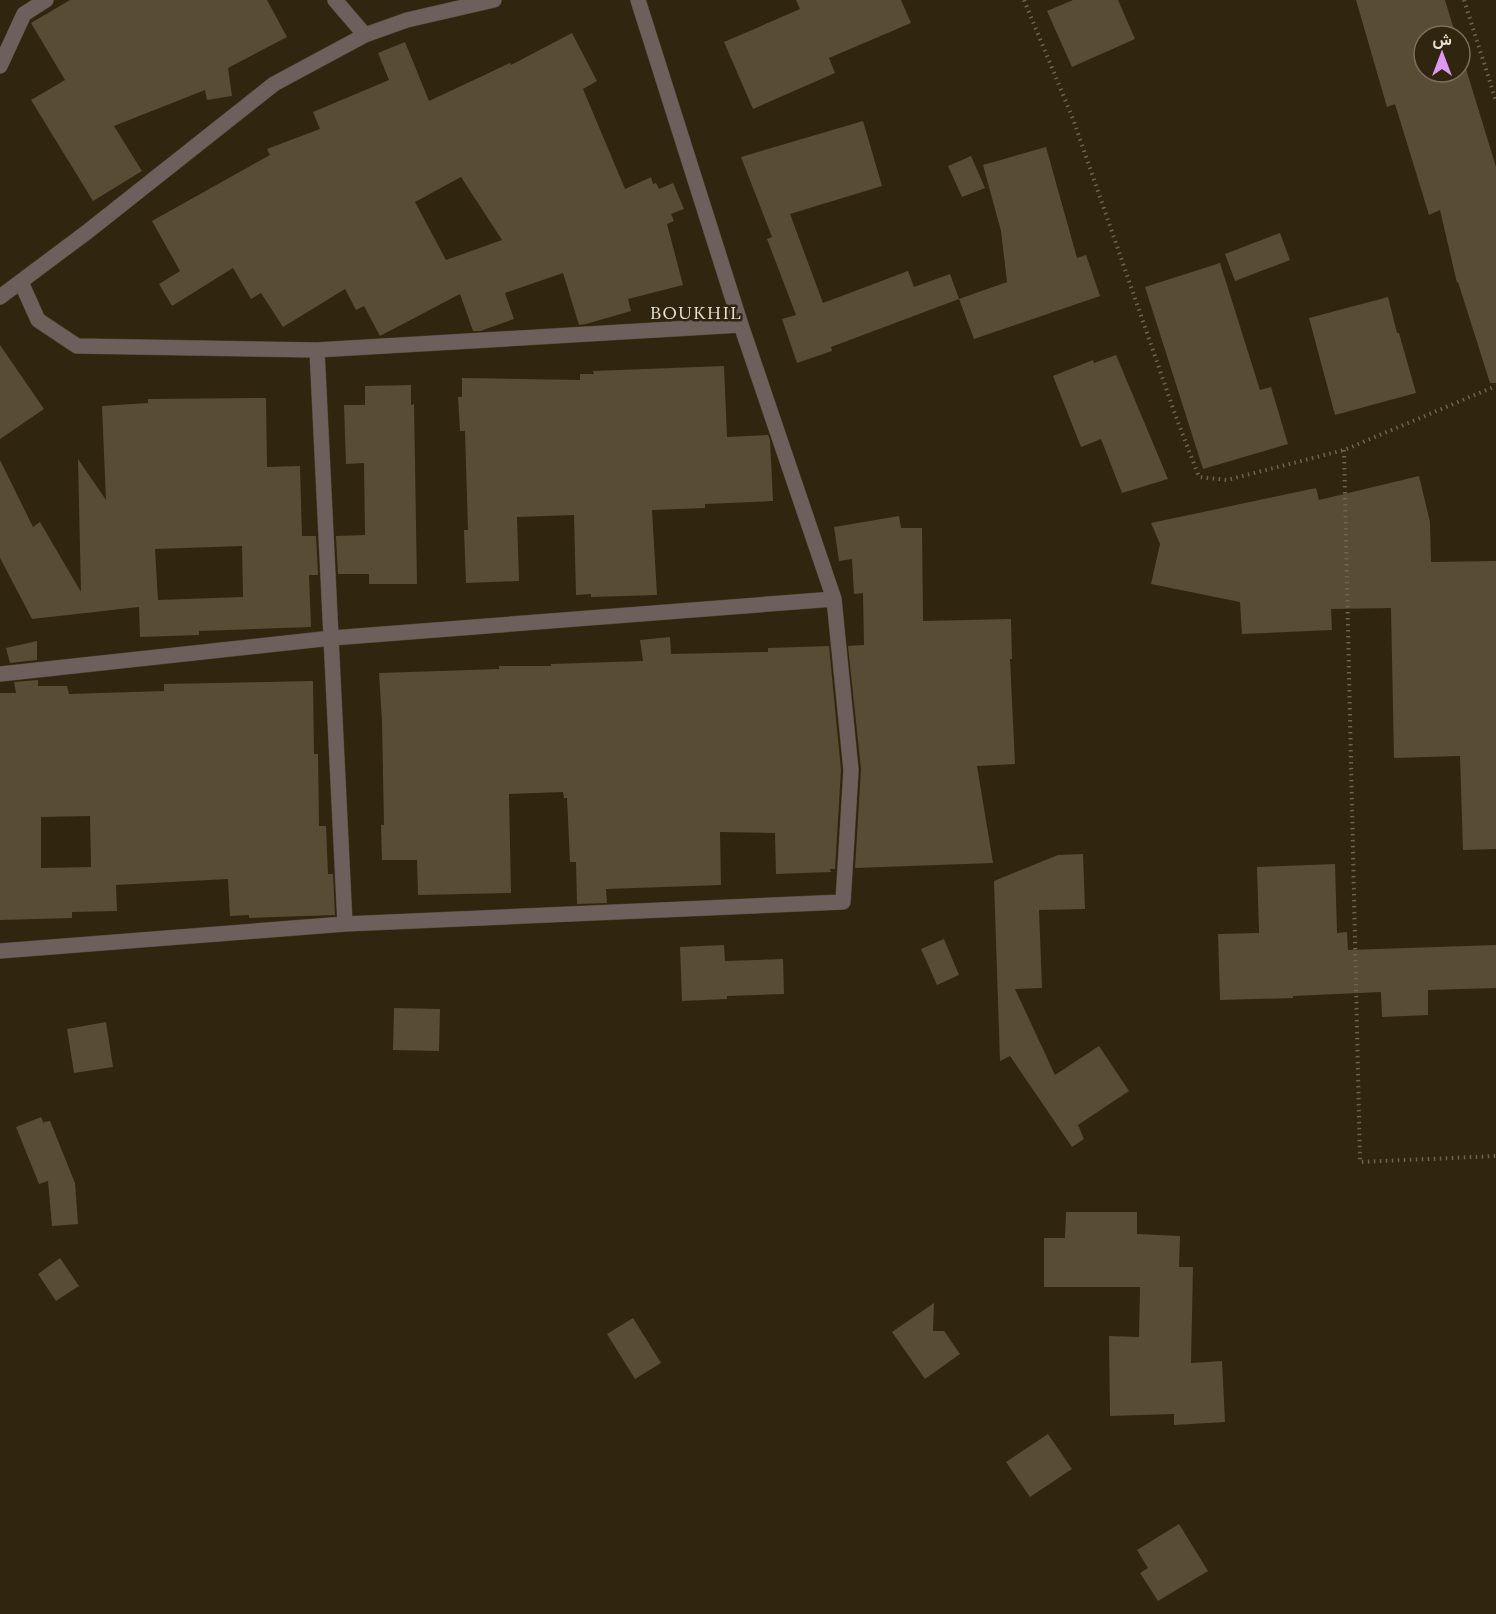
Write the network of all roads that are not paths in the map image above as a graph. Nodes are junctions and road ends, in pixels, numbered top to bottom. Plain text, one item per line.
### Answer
1 (46, 0) edge
2 (335, 0) edge
3 (494, 0) edge
4 (638, 0) edge
5 (365, 35) junction
6 (0, 66) edge
7 (21, 282) junction
8 (0, 297) edge
9 (741, 325) junction
10 (317, 350) junction
11 (834, 598) junction
12 (332, 638) junction
13 (0, 674) edge
14 (345, 924) junction
15 (0, 951) edge

1 - 6 street
2 - 5 street
3 - 5 street
4 - 9 street
5 - 7 street
7 - 8 street
7 - 10 street
9 - 10 street
9 - 11 street
10 - 12 street
11 - 12 street
11 - 14 street
12 - 13 street
12 - 14 street
14 - 15 street

